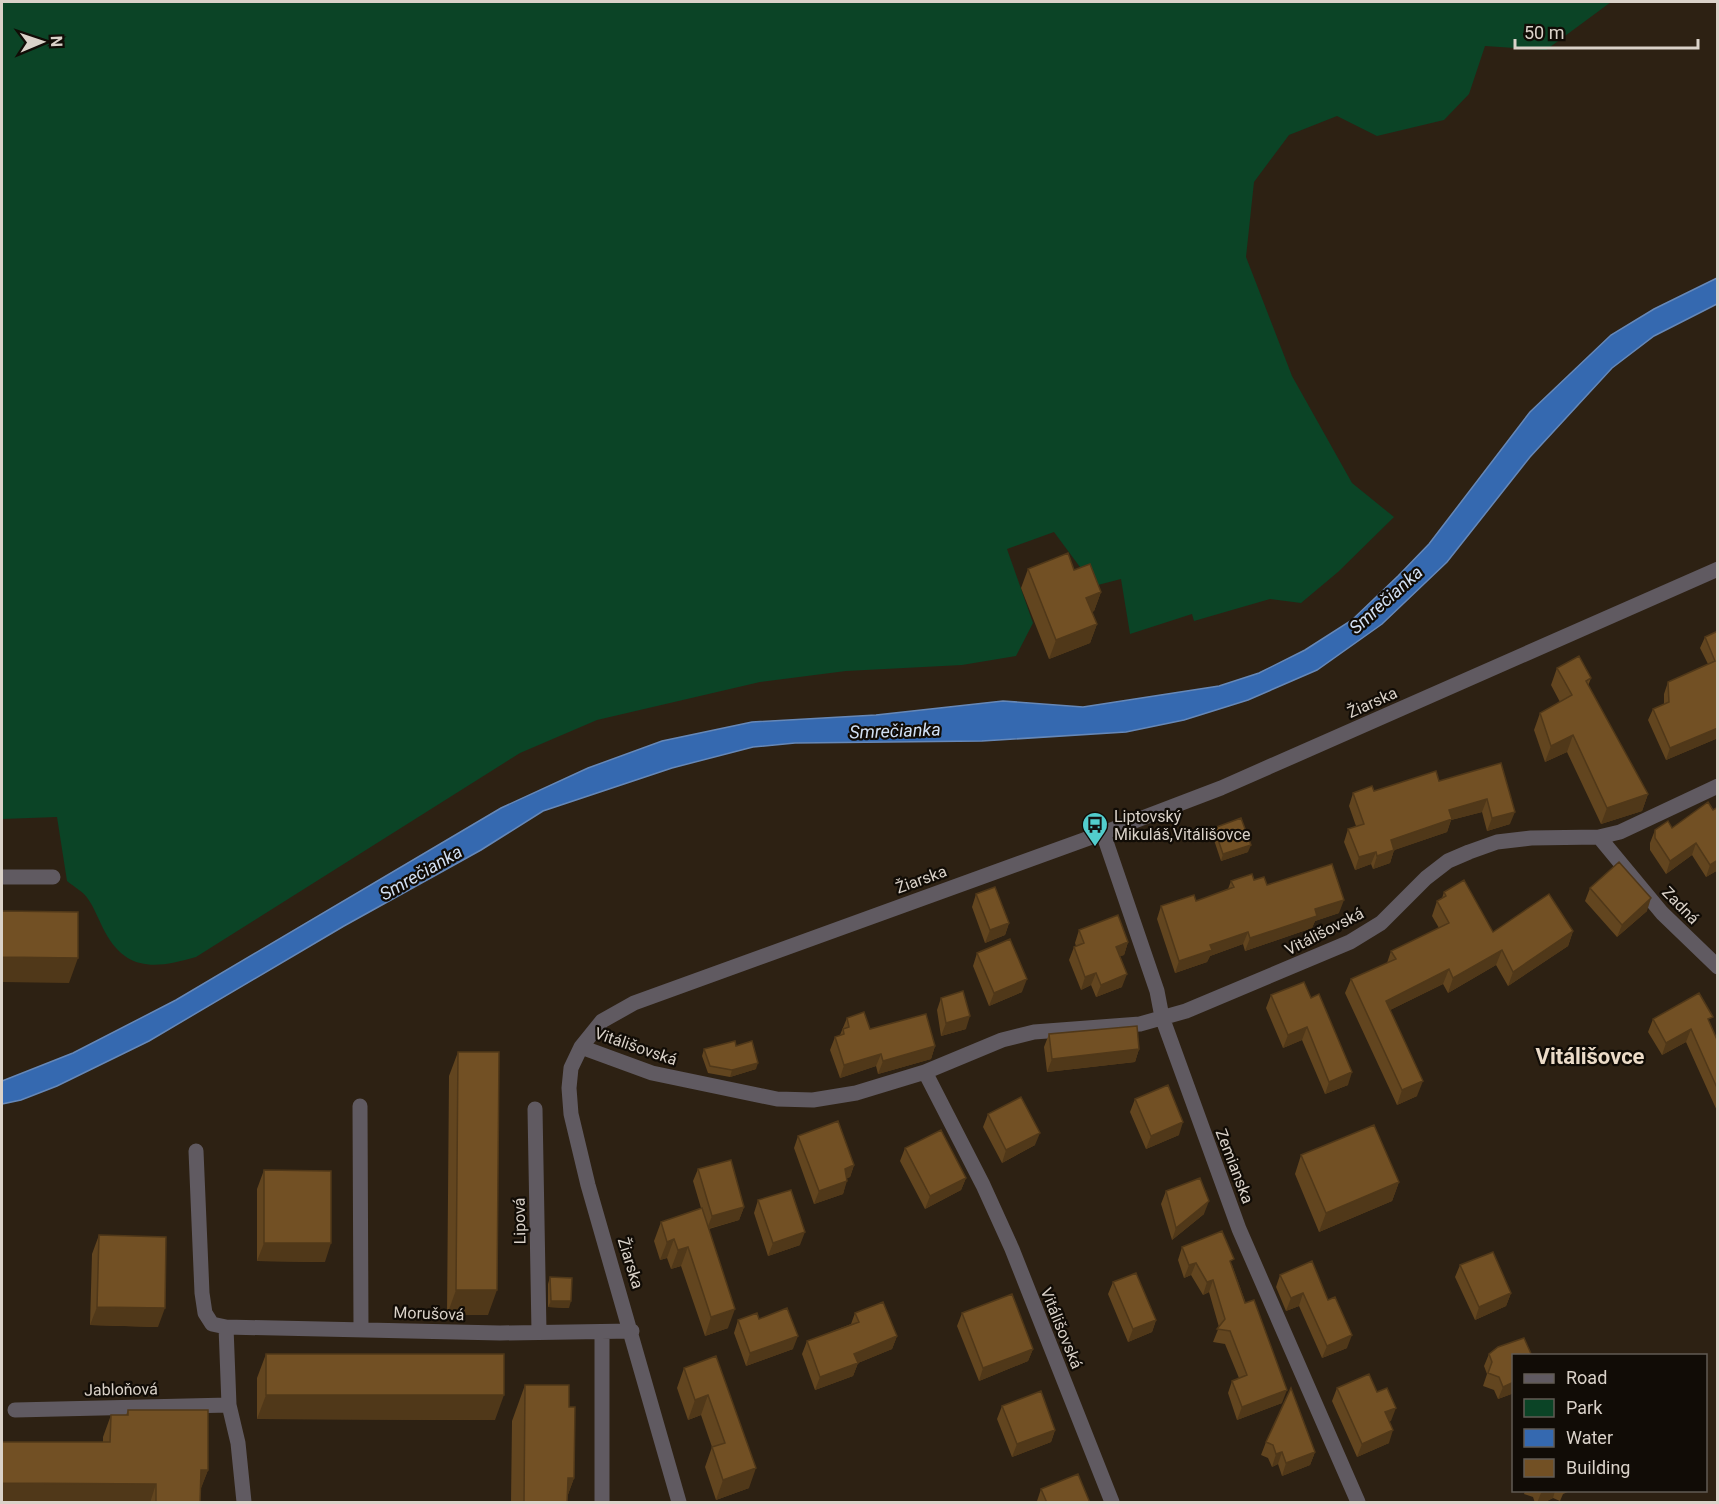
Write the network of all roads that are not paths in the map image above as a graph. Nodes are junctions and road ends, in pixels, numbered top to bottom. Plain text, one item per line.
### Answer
1 (1718, 569) edge
2 (1718, 786) edge
3 (1103, 833) junction
4 (1599, 837) junction
5 (2, 877) edge
6 (53, 877) dead end
7 (1718, 967) edge
8 (1162, 1017) junction
9 (581, 1047) junction
10 (925, 1072) junction
11 (360, 1106) dead end
12 (535, 1109) dead end
13 (196, 1150) dead end
14 (226, 1327) junction
15 (361, 1329) junction
16 (632, 1331) junction
17 (539, 1332) junction
18 (602, 1333) junction
19 (228, 1405) junction
20 (15, 1410) dead end
21 (244, 1503) edge
22 (602, 1503) edge
23 (679, 1503) edge
24 (1112, 1503) edge
25 (1358, 1503) edge

1 - 3 street, Žiarska
2 - 4 street, Vitálišovská
3 - 8 street, Zemianska
3 - 9 street, Žiarska
4 - 7 street, Zadná
4 - 8 street, Vitálišovská
5 - 6 street
8 - 10 street, Vitálišovská
8 - 25 street, Zemianska
9 - 10 street, Vitálišovská
9 - 16 street, Žiarska
10 - 24 street, Vitálišovská
11 - 15 street
12 - 17 street, Lipová
13 - 14 street
14 - 15 street, Morušová
14 - 19 street
15 - 17 street, Morušová
16 - 18 street, Morušová
16 - 23 street, Žiarska
17 - 18 street, Morušová
18 - 22 street
19 - 20 street, Jabloňová
19 - 21 street

